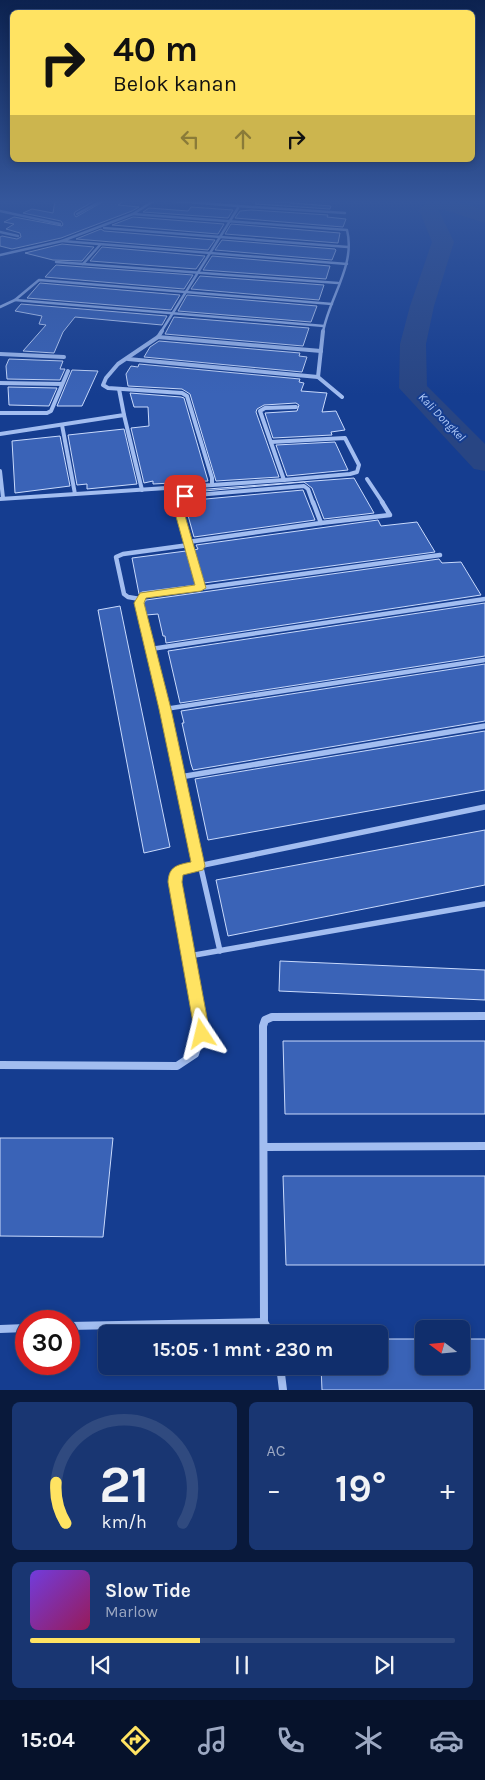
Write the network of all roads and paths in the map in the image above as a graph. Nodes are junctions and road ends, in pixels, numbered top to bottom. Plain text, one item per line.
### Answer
1 (347, 264) edge
2 (95, 265) edge
3 (202, 265) edge
4 (198, 272) junction
5 (338, 283) junction
6 (186, 292) junction
7 (15, 300) junction
8 (332, 304) junction
9 (0, 307) edge
10 (173, 314) junction
11 (324, 326) junction
12 (158, 337) junction
13 (321, 351) junction
14 (0, 354) edge
15 (64, 357) dead end
16 (128, 359) junction
17 (68, 371) dead end
18 (318, 377) junction
19 (0, 383) edge
20 (62, 384) junction
21 (119, 389) junction
22 (342, 397) dead end
23 (296, 407) dead end
24 (0, 413) edge
25 (124, 415) junction
26 (62, 425) junction
27 (0, 434) edge
28 (271, 442) junction
29 (0, 471) edge
30 (367, 479) dead end
31 (284, 480) junction
32 (212, 485) junction
33 (142, 490) junction
34 (75, 494) junction
35 (1, 498) edge
36 (321, 524) junction
37 (188, 543) junction
38 (440, 555) dead end
39 (201, 588) junction
40 (140, 599) junction
41 (485, 599) edge
42 (151, 649) junction
43 (485, 660) edge
44 (165, 709) junction
45 (485, 726) edge
46 (180, 777) junction
47 (485, 807) edge
48 (198, 866) junction
49 (485, 904) edge
50 (220, 951) junction
51 (189, 956) junction
52 (485, 1016) edge
53 (0, 1065) edge
54 (485, 1146) edge
55 (265, 1148) junction
56 (264, 1322) junction
57 (266, 1325) edge
58 (80, 1326) edge
59 (15, 1328) edge
60 (0, 1329) edge
61 (281, 1375) edge
62 (283, 1390) edge

1 - 5 street
2 - 4 street
3 - 4 street
4 - 5 street
4 - 6 street
5 - 8 street
6 - 7 street
6 - 8 street
6 - 10 street
7 - 9 street
7 - 10 street
8 - 11 street
10 - 11 street
10 - 12 street
11 - 13 street
12 - 13 street
12 - 16 street
13 - 18 street
14 - 15 street
16 - 18 street
16 - 21 street
17 - 20 street
18 - 22 street
19 - 20 street
20 - 24 street
21 - 25 street
21 - 32 street
23 - 28 street
25 - 26 street
25 - 33 street
26 - 27 street
26 - 34 street
28 - 31 street
28 - 31 street
29 - 35 street
30 - 36 street
31 - 32 street
32 - 33 street
33 - 34 street
34 - 35 street
36 - 37 street
36 - 37 street
37 - 39 street
37 - 40 street
38 - 39 street
39 - 40 street
40 - 42 street
41 - 42 street
42 - 44 street
43 - 44 street
44 - 46 street
45 - 46 street
46 - 48 street
47 - 48 street
48 - 50 street
48 - 51 street
49 - 50 street
50 - 51 street
51 - 53 street
52 - 55 street
54 - 55 street
55 - 56 street
56 - 57 street
56 - 58 street
59 - 60 street
61 - 62 street

